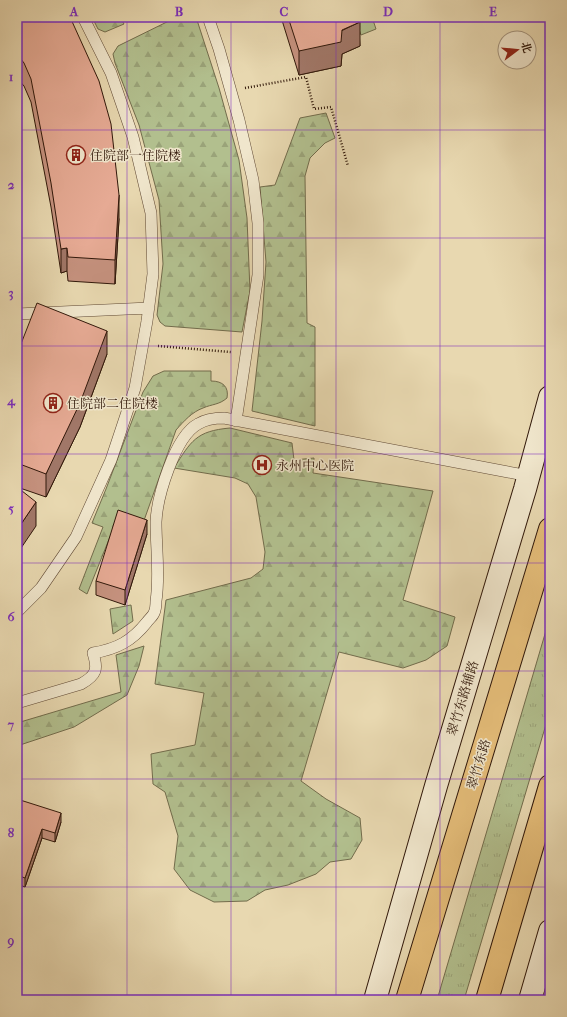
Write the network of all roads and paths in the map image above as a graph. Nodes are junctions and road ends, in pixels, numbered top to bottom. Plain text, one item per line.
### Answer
1 (83, 17) edge
2 (208, 17) edge
3 (231, 91) junction
4 (348, 166) dead end
5 (17, 233) edge
6 (17, 285) edge
7 (149, 308) junction
8 (17, 314) edge
9 (143, 344) junction
10 (247, 353) junction
11 (550, 397) edge
12 (236, 421) junction
13 (528, 476) junction
14 (550, 529) edge
15 (17, 612) edge
16 (17, 703) edge
17 (550, 786) edge
18 (550, 931) edge
19 (375, 1000) edge
20 (407, 1000) edge
21 (487, 1000) edge
22 (530, 1000) edge

1 - 7 lane
2 - 3 lane
3 - 4 path
3 - 10 lane
5 - 6 path
7 - 8 lane
7 - 9 lane
9 - 10 path
9 - 15 lane
10 - 12 lane
11 - 13 main road, 翠竹东路辅路
12 - 13 lane
12 - 16 lane
13 - 19 main road, 翠竹东路辅路
14 - 20 main road, 翠竹东路
17 - 21 main road
18 - 22 main road

